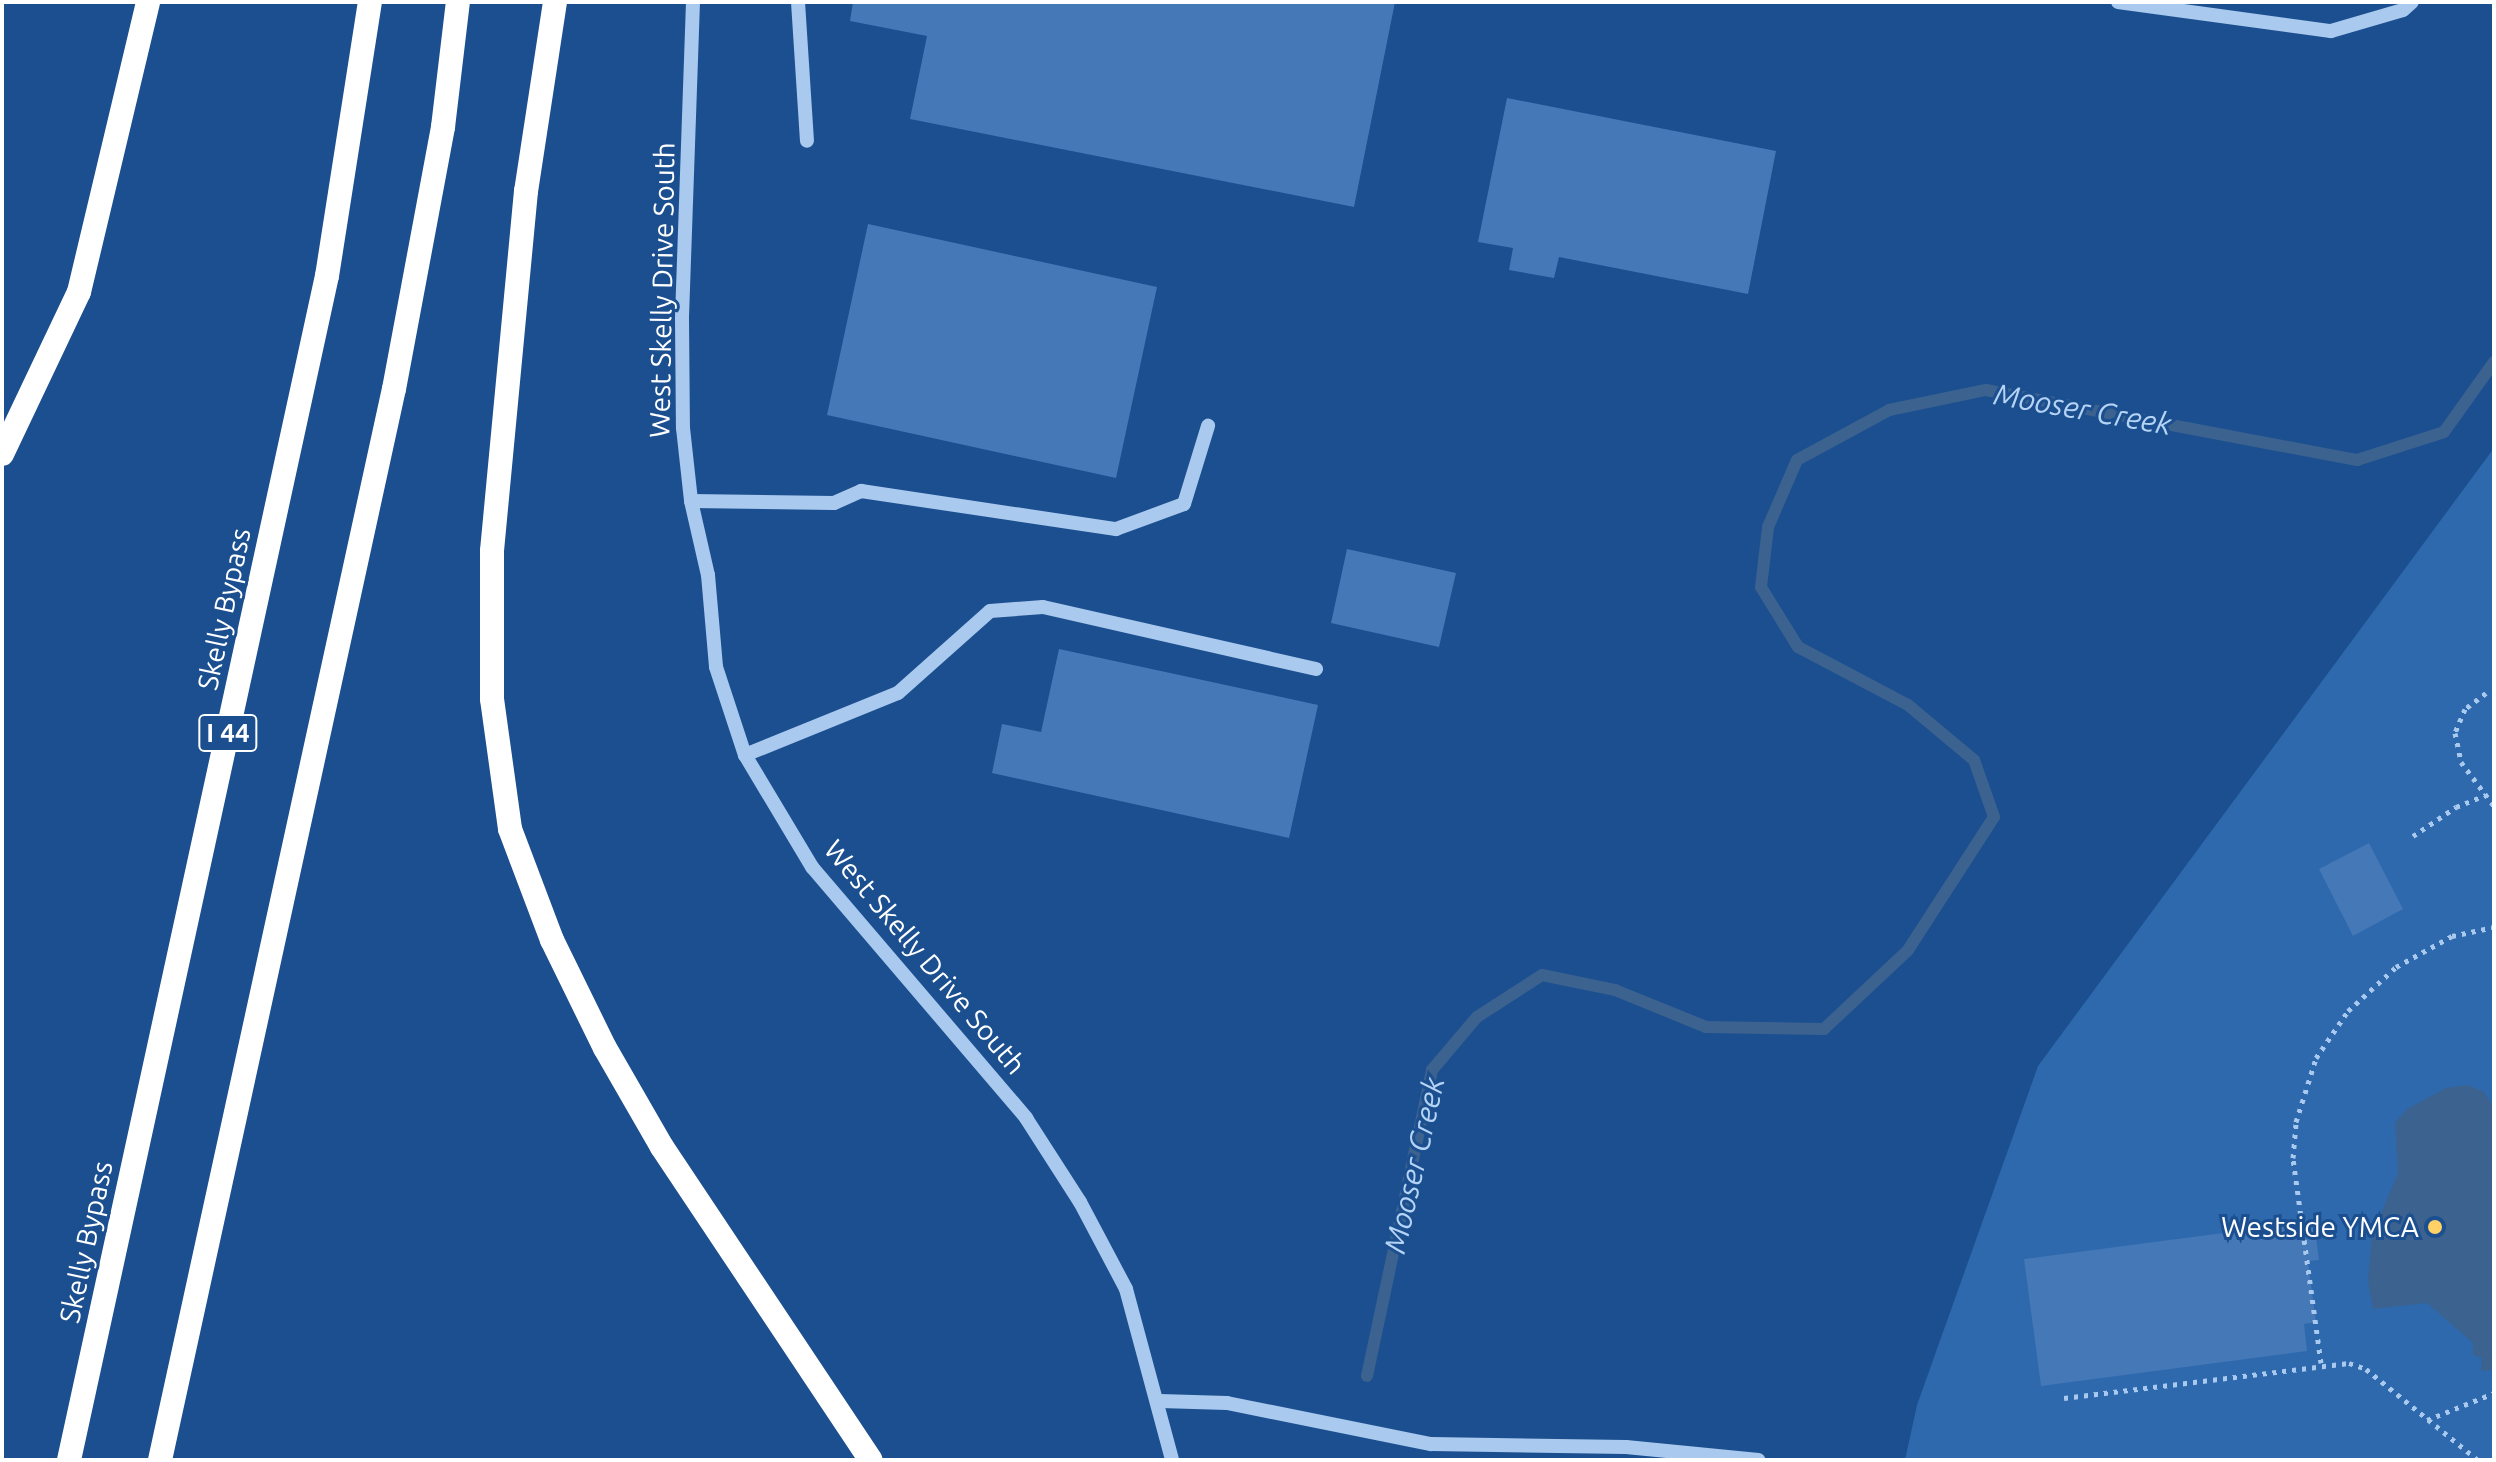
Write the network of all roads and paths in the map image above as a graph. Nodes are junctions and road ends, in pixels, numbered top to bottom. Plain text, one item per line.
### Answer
1 (148, 2) edge
2 (370, 2) edge
3 (458, 2) edge
4 (555, 2) edge
5 (693, 2) edge
6 (798, 2) edge
7 (2118, 2) edge
8 (2412, 2) edge
9 (807, 141) dead end
10 (1208, 426) dead end
11 (2, 454) edge
12 (691, 501) junction
13 (1316, 669) dead end
14 (2486, 693) dead end
15 (745, 755) junction
16 (2486, 795) junction
17 (2494, 806) edge
18 (2413, 836) dead end
19 (2494, 927) edge
20 (2321, 1363) junction
21 (2494, 1393) edge
22 (2064, 1398) dead end
23 (1160, 1401) junction
24 (2426, 1421) junction
25 (69, 1460) edge
26 (160, 1460) edge
27 (871, 1460) edge
28 (1172, 1460) edge
29 (1758, 1460) edge
30 (2478, 1460) edge

1 - 11 highway
2 - 25 highway, Skelly Bypass / I 44
3 - 26 highway
4 - 27 highway
5 - 12 street, West Skelly Drive South
6 - 9 street
7 - 8 street
10 - 12 street
12 - 15 street, West Skelly Drive South
13 - 15 street
14 - 16 path
15 - 23 street, West Skelly Drive South
16 - 17 path
16 - 18 path
19 - 20 path
20 - 22 path
20 - 24 path
21 - 24 path
23 - 28 street, West Skelly Drive South
23 - 29 street
24 - 30 path

